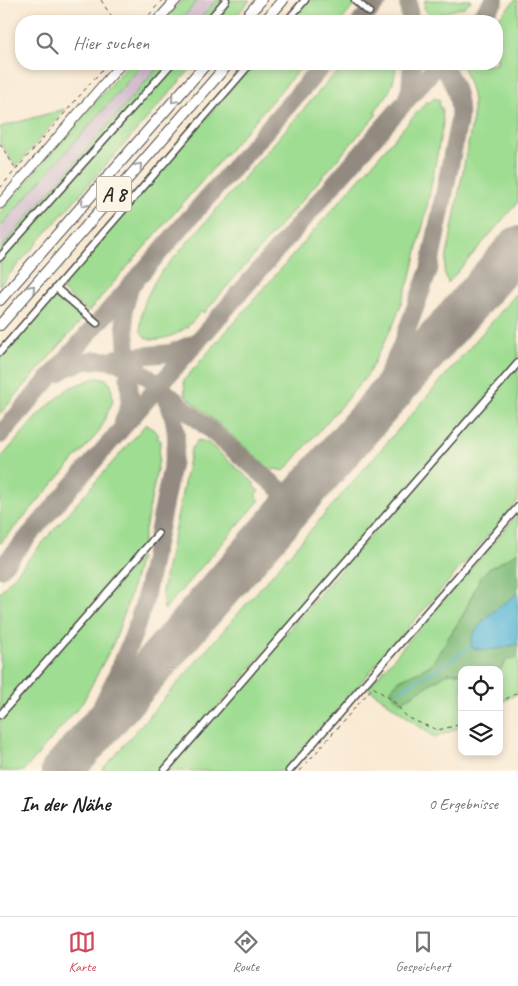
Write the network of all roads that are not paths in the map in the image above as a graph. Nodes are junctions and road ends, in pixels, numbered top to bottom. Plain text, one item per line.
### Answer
1 (176, 0) edge
2 (226, 0) edge
3 (262, 0) edge
4 (283, 0) edge
5 (306, 0) edge
6 (355, 0) edge
7 (368, 12) dead end
8 (163, 15) edge
9 (213, 15) edge
10 (248, 15) edge
11 (270, 15) edge
12 (292, 15) edge
13 (116, 70) edge
14 (166, 70) edge
15 (201, 70) edge
16 (223, 70) edge
17 (245, 70) edge
18 (0, 204) edge
19 (0, 257) edge
20 (56, 288) junction
21 (0, 300) edge
22 (97, 323) dead end
23 (0, 325) edge
24 (0, 352) edge
25 (518, 364) edge
26 (518, 507) edge
27 (158, 534) dead end
28 (0, 716) edge
29 (164, 771) edge
30 (289, 771) edge

1 - 8 main road
2 - 9 lane
3 - 10 highway
4 - 11 highway
5 - 12 lane
6 - 7 lane
13 - 18 main road
14 - 19 lane
15 -> 21 highway, A 8
23 -> 16 highway, A 8
17 - 20 lane
20 - 22 lane
20 - 24 lane
25 - 29 lane
26 - 30 lane
27 - 28 lane

